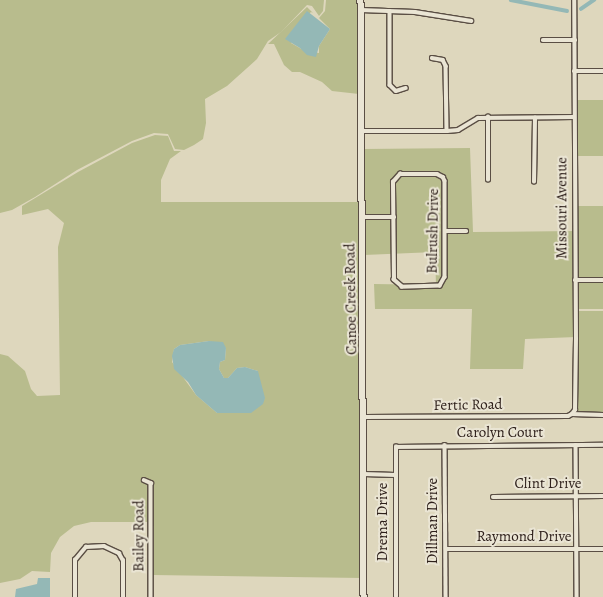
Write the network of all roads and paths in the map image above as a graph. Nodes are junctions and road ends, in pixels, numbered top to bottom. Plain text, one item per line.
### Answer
1 (361, 0) edge
2 (574, 0) edge
3 (361, 10) junction
4 (390, 11) junction
5 (471, 21) dead end
6 (543, 40) dead end
7 (575, 40) junction
8 (432, 58) dead end
9 (574, 71) junction
10 (603, 71) edge
11 (406, 88) dead end
12 (488, 117) junction
13 (574, 117) junction
14 (535, 118) junction
15 (361, 131) junction
16 (448, 131) junction
17 (488, 180) dead end
18 (534, 182) dead end
19 (362, 217) junction
20 (394, 217) junction
21 (445, 231) junction
22 (466, 231) dead end
23 (575, 280) junction
24 (603, 280) edge
25 (572, 414) junction
26 (603, 415) edge
27 (364, 417) junction
28 (445, 445) junction
29 (576, 445) junction
30 (603, 445) edge
31 (396, 447) joint
32 (364, 474) junction
33 (394, 475) junction
34 (144, 480) dead end
35 (575, 496) junction
36 (603, 496) edge
37 (493, 497) dead end
38 (603, 549) edge
39 (446, 550) junction
40 (576, 550) junction
41 (75, 597) edge
42 (123, 597) edge
43 (151, 597) edge
44 (364, 597) edge
45 (396, 597) edge
46 (446, 597) edge
47 (577, 597) edge

1 - 3 main road, Canoe Creek Road
2 - 7 street, Missouri Avenue
3 - 4 street
3 - 15 main road, Canoe Creek Road
4 - 5 street
4 - 11 street
6 - 7 street
7 - 9 street, Missouri Avenue
8 - 16 street
9 - 10 street
9 - 13 street, Missouri Avenue
12 - 14 street
12 - 16 street
12 - 17 street
13 - 14 street
13 - 23 street, Missouri Avenue
14 - 18 street
15 - 16 street
15 - 19 main road, Canoe Creek Road
19 - 20 street
19 - 27 main road, Canoe Creek Road
20 - 21 street, Bulrush Drive
20 - 21 street, Bulrush Drive
21 - 22 street
23 - 24 street
23 - 25 street, Missouri Avenue
25 - 26 street, Fertic Road
25 - 27 street, Fertic Road
27 - 32 main road, Canoe Creek Road
28 - 29 street, Carolyn Court
28 - 31 street, Carolyn Court
28 - 39 street, Dillman Drive
29 - 30 street, Carolyn Court
29 - 35 street
31 - 33 street, Drema Drive
32 - 33 street
32 - 44 main road, Canoe Creek Road
33 - 45 street, Drema Drive
34 - 43 street, Bailey Road
35 - 36 street, Clint Drive
35 - 37 street, Clint Drive
35 - 40 street
38 - 40 street, Raymond Drive
39 - 40 street, Raymond Drive
39 - 46 street, Dillman Drive
40 - 47 street
41 - 42 street

